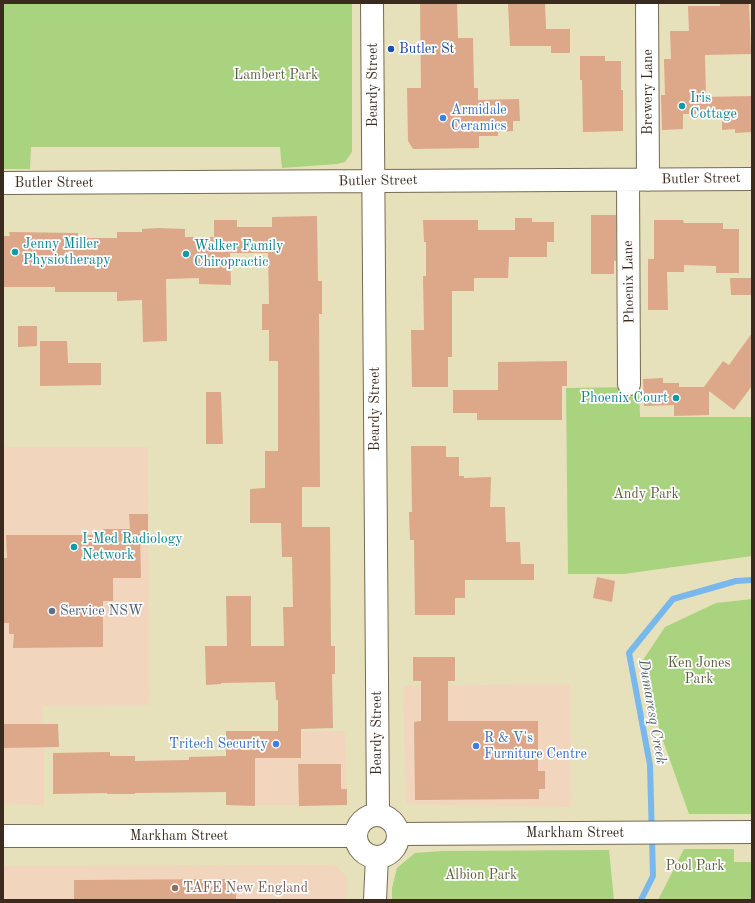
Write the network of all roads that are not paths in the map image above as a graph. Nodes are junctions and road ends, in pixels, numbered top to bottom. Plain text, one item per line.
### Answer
1 (372, 3) edge
2 (647, 3) edge
3 (752, 179) edge
4 (638, 180) junction
5 (373, 181) junction
6 (3, 183) edge
7 (629, 384) dead end
8 (378, 815) junction
9 (752, 832) edge
10 (398, 834) junction
11 (3, 836) edge
12 (356, 836) junction
13 (377, 857) junction
14 (375, 900) edge

1 - 5 street, Beardy Street
2 - 4 street, Brewery Lane
3 - 4 street, Butler Street
4 - 5 street, Butler Street
4 - 7 street, Phoenix Lane
5 - 6 street, Butler Street
5 - 8 street, Beardy Street
8 - 10 street
8 - 12 street
9 - 10 street, Markham Street
10 - 13 street
11 - 12 street, Markham Street
12 - 13 street
13 - 14 street

